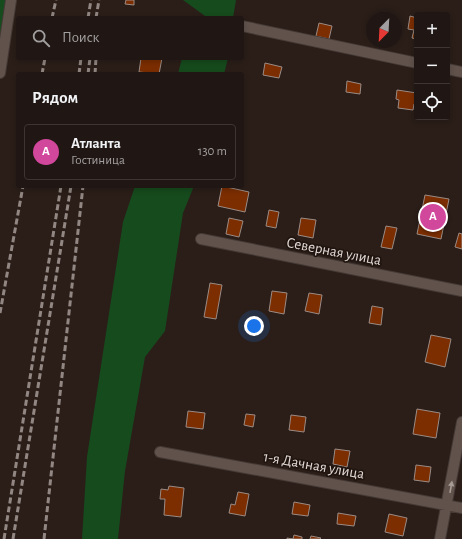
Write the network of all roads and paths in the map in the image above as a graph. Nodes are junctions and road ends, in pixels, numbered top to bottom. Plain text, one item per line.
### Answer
1 (11, 0) edge
2 (244, 26) edge
3 (414, 62) edge
4 (450, 70) edge
5 (462, 72) edge
6 (0, 73) edge
7 (201, 239) dead end
8 (462, 291) edge
9 (462, 422) edge
10 (160, 452) dead end
11 (448, 505) junction
12 (462, 508) edge
13 (440, 539) edge

1 - 6 street
2 - 3 street
4 - 5 street
7 - 8 street, Северная улица
11 -> 9 street
10 - 11 street, 1-я Дачная улица
11 - 12 street, 1-я Дачная улица
11 - 13 street

